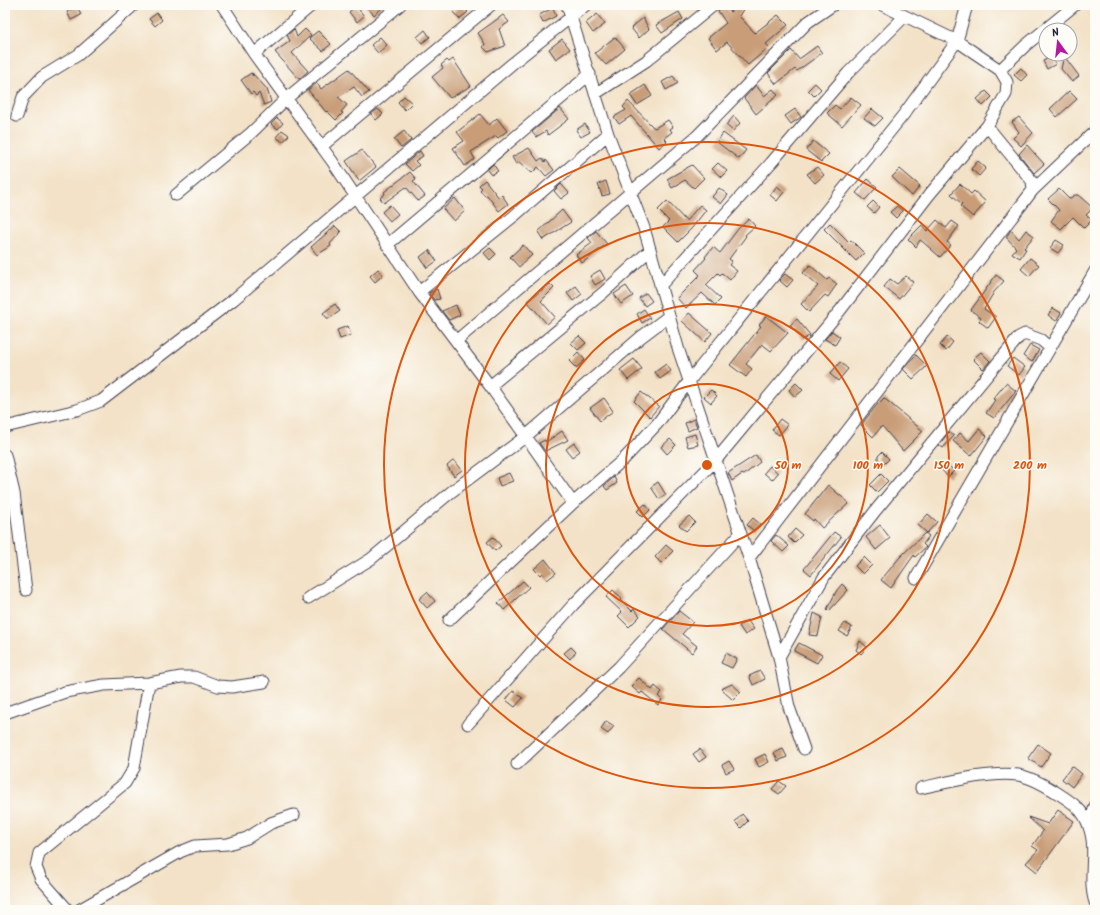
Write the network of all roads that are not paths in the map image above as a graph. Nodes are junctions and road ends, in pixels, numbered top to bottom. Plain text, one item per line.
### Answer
1 (134, 5) edge
2 (222, 5) edge
3 (312, 5) edge
4 (400, 5) edge
5 (491, 5) edge
6 (586, 5) edge
7 (714, 5) edge
8 (833, 5) edge
9 (882, 5) edge
10 (967, 5) edge
11 (1075, 5) edge
12 (569, 10) edge
13 (905, 16) junction
14 (957, 41) junction
15 (254, 54) junction
16 (1000, 70) junction
17 (590, 74) junction
18 (595, 94) junction
19 (287, 98) junction
20 (18, 116) dead end
21 (987, 126) junction
22 (1095, 131) edge
23 (608, 134) junction
24 (322, 146) junction
25 (1033, 190) junction
26 (630, 193) junction
27 (176, 195) dead end
28 (355, 197) junction
29 (387, 245) junction
30 (650, 250) junction
31 (1095, 271) edge
32 (660, 286) junction
33 (419, 292) junction
34 (670, 316) junction
35 (456, 341) junction
36 (1050, 348) junction
37 (690, 380) junction
38 (490, 386) junction
39 (5, 427) edge
40 (525, 437) junction
41 (5, 455) edge
42 (716, 460) junction
43 (573, 503) junction
44 (740, 534) junction
45 (749, 558) junction
46 (916, 578) dead end
47 (26, 590) dead end
48 (308, 598) dead end
49 (449, 620) dead end
50 (780, 657) junction
51 (264, 682) dead end
52 (149, 683) junction
53 (5, 713) edge
54 (468, 724) dead end
55 (804, 749) dead end
56 (518, 764) dead end
57 (921, 788) dead end
58 (1095, 806) edge
59 (294, 815) dead end
60 (1089, 827) junction
61 (1095, 902) edge
62 (68, 910) edge
63 (79, 910) edge

1 - 20 street
2 - 15 street
3 - 15 street
4 - 19 street
5 - 24 street
6 - 12 street
7 - 18 street
8 - 26 street
9 - 13 street
10 - 14 street
11 - 16 street
12 - 17 street
12 - 28 street
13 - 14 street
13 - 32 street
14 - 16 street
14 - 37 street
15 - 19 street
16 - 21 street
17 - 18 street
17 - 29 street
18 - 23 street
19 - 24 street
19 - 27 street
21 - 25 street
21 - 42 street
22 - 25 street
23 - 26 street
23 - 33 street
24 - 28 street
25 - 45 street
26 - 30 street
26 - 35 street
28 - 29 street
28 - 39 street
29 - 33 street
30 - 32 street
30 - 38 street
31 - 36 street
32 - 34 street
33 - 35 street
34 - 37 street
34 - 40 street
35 - 38 street
36 - 46 street
36 - 50 street
37 - 42 street
37 - 43 street
38 - 40 street
40 - 43 street
40 - 48 street
41 - 47 street
42 - 44 street
42 - 54 street
43 - 49 street
44 - 45 street
44 - 56 street
45 - 50 street
50 - 55 street
51 - 52 street
52 - 53 street
52 - 62 street
57 - 60 street
58 - 60 street
59 - 63 street
60 - 61 street

